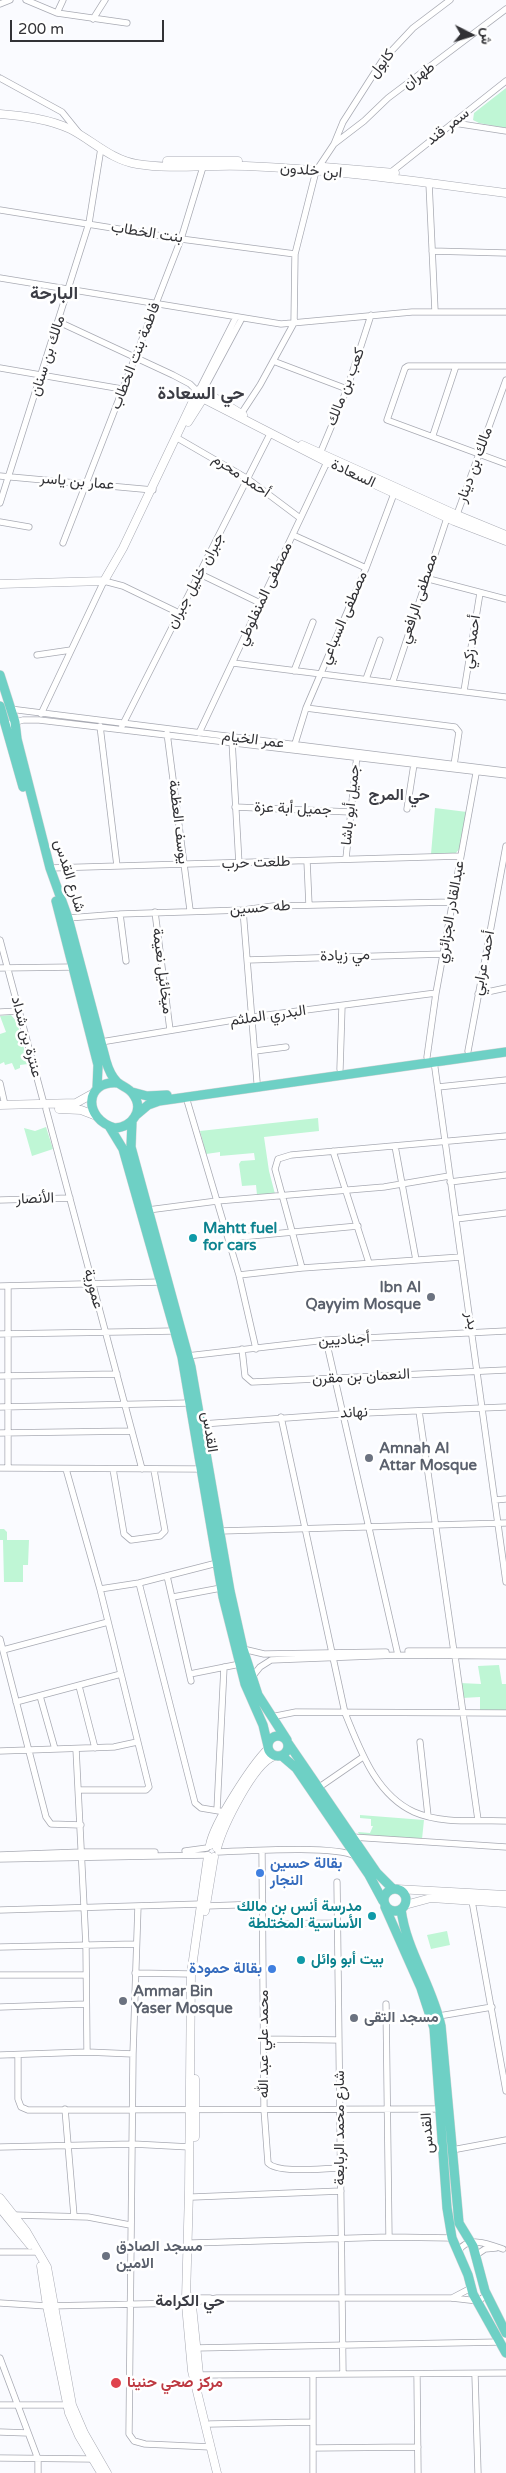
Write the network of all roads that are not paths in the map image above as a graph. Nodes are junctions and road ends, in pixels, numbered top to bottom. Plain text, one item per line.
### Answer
1 (10, 0) edge
2 (26, 0) edge
3 (63, 0) edge
4 (105, 0) edge
5 (450, 0) edge
6 (0, 4) edge
7 (506, 9) edge
8 (57, 13) junction
9 (94, 19) junction
10 (126, 23) dead end
11 (0, 78) edge
12 (506, 81) edge
13 (0, 114) edge
14 (454, 123) junction
15 (506, 131) edge
16 (82, 137) junction
17 (334, 144) junction
18 (100, 148) junction
19 (115, 157) junction
20 (220, 163) junction
21 (203, 167) junction
22 (317, 169) junction
23 (390, 173) junction
24 (429, 183) junction
25 (506, 188) edge
26 (506, 193) edge
27 (1, 212) edge
28 (89, 223) junction
29 (181, 239) junction
30 (432, 251) junction
31 (506, 253) edge
32 (295, 254) junction
33 (0, 278) edge
34 (69, 288) junction
35 (156, 303) junction
36 (435, 311) junction
37 (506, 312) edge
38 (371, 315) junction
39 (239, 318) junction
40 (59, 322) junction
41 (294, 323) junction
42 (135, 356) junction
43 (273, 361) junction
44 (456, 366) junction
45 (506, 366) edge
46 (0, 368) edge
47 (42, 375) junction
48 (506, 380) edge
49 (122, 389) junction
50 (347, 389) junction
51 (201, 393) junction
52 (240, 414) junction
53 (270, 434) junction
54 (433, 435) junction
55 (180, 438) junction
56 (480, 453) junction
57 (320, 455) junction
58 (328, 459) junction
59 (506, 464) edge
60 (0, 476) edge
61 (9, 477) junction
62 (248, 479) junction
63 (87, 483) junction
64 (396, 490) junction
65 (150, 492) junction
66 (0, 503) edge
67 (300, 518) junction
68 (453, 518) junction
69 (0, 522) edge
70 (29, 527) dead end
71 (293, 535) junction
72 (506, 535) edge
73 (506, 541) edge
74 (63, 543) dead end
75 (366, 568) junction
76 (200, 574) junction
77 (425, 578) junction
78 (0, 579) edge
79 (104, 581) junction
80 (12, 582) junction
81 (0, 584) edge
82 (480, 593) junction
83 (506, 599) edge
84 (260, 603) junction
85 (179, 613) junction
86 (313, 622) dead end
87 (380, 640) dead end
88 (71, 650) junction
89 (37, 655) dead end
90 (233, 663) junction
91 (294, 670) junction
92 (320, 674) junction
93 (0, 675) edge
94 (366, 679) junction
95 (393, 681) junction
96 (464, 691) junction
97 (506, 697) edge
98 (1, 708) edge
99 (306, 708) junction
100 (12, 709) junction
101 (41, 714) junction
102 (15, 722) junction
103 (6, 725) junction
104 (100, 726) junction
105 (122, 726) junction
106 (167, 733) junction
107 (199, 733) junction
108 (232, 742) junction
109 (294, 747) junction
110 (357, 755) junction
111 (414, 764) junction
112 (454, 765) junction
113 (477, 770) junction
114 (506, 771) edge
115 (506, 775) edge
116 (235, 807) junction
117 (407, 809) dead end
118 (351, 812) junction
119 (506, 846) edge
120 (461, 856) junction
121 (346, 858) junction
122 (308, 861) junction
123 (183, 864) junction
124 (239, 864) junction
125 (117, 866) junction
126 (50, 868) junction
127 (452, 902) junction
128 (309, 905) junction
129 (190, 910) junction
130 (243, 910) junction
131 (155, 912) junction
132 (120, 914) junction
133 (68, 918) junction
134 (0, 940) edge
135 (1, 951) edge
136 (444, 954) junction
137 (247, 960) junction
138 (126, 961) dead end
139 (75, 967) junction
140 (0, 968) edge
141 (8, 968) junction
142 (506, 988) edge
143 (436, 993) junction
144 (478, 994) junction
145 (342, 1006) junction
146 (19, 1011) junction
147 (0, 1012) edge
148 (252, 1017) junction
149 (170, 1030) junction
150 (101, 1042) junction
151 (506, 1046) edge
152 (286, 1047) dead end
153 (468, 1051) junction
154 (255, 1052) junction
155 (506, 1052) edge
156 (431, 1059) junction
157 (340, 1069) junction
158 (506, 1080) edge
159 (257, 1082) junction
160 (118, 1083) junction
161 (0, 1084) edge
162 (438, 1087) junction
163 (96, 1091) junction
164 (132, 1092) junction
165 (186, 1097) junction
166 (2, 1107) edge
167 (45, 1107) junction
168 (94, 1115) junction
169 (134, 1119) junction
170 (108, 1126) junction
171 (506, 1136) edge
172 (445, 1142) junction
173 (395, 1146) junction
174 (333, 1151) junction
175 (506, 1175) edge
176 (449, 1179) junction
177 (402, 1184) junction
178 (347, 1190) junction
179 (281, 1195) junction
180 (70, 1198) junction
181 (0, 1200) edge
182 (217, 1201) junction
183 (148, 1210) junction
184 (506, 1213) edge
185 (456, 1218) junction
186 (358, 1226) junction
187 (292, 1230) junction
188 (229, 1238) junction
189 (461, 1257) junction
190 (416, 1260) junction
191 (369, 1264) junction
192 (302, 1268) junction
193 (239, 1275) junction
194 (161, 1282) junction
195 (92, 1285) junction
196 (0, 1286) edge
197 (8, 1286) junction
198 (175, 1331) junction
199 (506, 1331) edge
200 (105, 1333) junction
201 (473, 1333) junction
202 (0, 1334) edge
203 (7, 1334) junction
204 (326, 1340) junction
205 (256, 1348) junction
206 (242, 1349) junction
207 (185, 1356) junction
208 (506, 1370) edge
209 (477, 1371) junction
210 (117, 1374) junction
211 (3, 1376) edge
212 (334, 1380) junction
213 (190, 1403) junction
214 (126, 1405) junction
215 (3, 1407) edge
216 (506, 1407) edge
217 (482, 1408) junction
218 (419, 1411) junction
219 (342, 1414) junction
220 (281, 1418) junction
221 (202, 1424) junction
222 (132, 1431) junction
223 (0, 1433) edge
224 (7, 1433) junction
225 (0, 1468) edge
226 (8, 1468) junction
227 (66, 1469) junction
228 (113, 1469) junction
229 (142, 1469) junction
230 (201, 1469) junction
231 (154, 1470) junction
232 (506, 1499) edge
233 (494, 1500) junction
234 (498, 1523) junction
235 (506, 1523) edge
236 (368, 1527) junction
237 (435, 1527) junction
238 (305, 1528) junction
239 (220, 1532) junction
240 (217, 1563) junction
241 (167, 1576) junction
242 (506, 1582) edge
243 (138, 1583) junction
244 (221, 1588) junction
245 (100, 1589) junction
246 (173, 1597) junction
247 (108, 1622) junction
248 (0, 1640) edge
249 (243, 1649) junction
250 (3, 1650) junction
251 (506, 1651) edge
252 (397, 1653) junction
253 (454, 1654) junction
254 (333, 1656) junction
255 (506, 1656) edge
256 (240, 1664) junction
257 (224, 1667) junction
258 (121, 1674) junction
259 (190, 1674) junction
260 (251, 1679) junction
261 (192, 1681) dead end
262 (79, 1686) junction
263 (40, 1696) junction
264 (16, 1702) junction
265 (461, 1712) junction
266 (345, 1713) junction
267 (506, 1713) edge
268 (271, 1717) junction
269 (287, 1741) junction
270 (137, 1742) junction
271 (420, 1742) dead end
272 (95, 1748) junction
273 (29, 1749) junction
274 (55, 1749) junction
275 (76, 1749) junction
276 (0, 1751) edge
277 (273, 1752) junction
278 (363, 1757) junction
279 (318, 1788) junction
280 (78, 1790) junction
281 (217, 1810) junction
282 (225, 1812) junction
283 (428, 1816) junction
284 (478, 1820) junction
285 (506, 1821) edge
286 (80, 1825) junction
287 (352, 1837) junction
288 (506, 1847) edge
289 (212, 1851) junction
290 (262, 1851) junction
291 (82, 1854) junction
292 (0, 1855) edge
293 (356, 1856) junction
294 (0, 1859) edge
295 (337, 1882) dead end
296 (395, 1889) junction
297 (506, 1895) edge
298 (472, 1901) junction
299 (506, 1903) edge
300 (262, 1904) junction
301 (384, 1904) junction
302 (204, 1905) junction
303 (138, 1906) junction
304 (403, 1907) junction
305 (84, 1908) junction
306 (0, 1910) edge
307 (336, 1923) junction
308 (262, 1924) junction
309 (136, 1944) junction
310 (86, 1946) junction
311 (0, 1947) edge
312 (135, 1973) junction
313 (191, 1974) junction
314 (0, 1975) edge
315 (86, 1975) junction
316 (86, 2004) junction
317 (386, 2004) dead end
318 (0, 2007) edge
319 (492, 2007) junction
320 (439, 2016) junction
321 (265, 2038) junction
322 (339, 2040) junction
323 (87, 2052) junction
324 (133, 2054) junction
325 (0, 2055) edge
326 (18, 2055) junction
327 (505, 2075) edge
328 (506, 2091) edge
329 (341, 2108) junction
330 (388, 2108) junction
331 (440, 2108) junction
332 (132, 2109) junction
333 (264, 2109) junction
334 (65, 2110) junction
335 (193, 2110) junction
336 (506, 2140) edge
337 (133, 2144) junction
338 (69, 2146) junction
339 (0, 2147) edge
340 (190, 2147) junction
341 (452, 2150) junction
342 (340, 2168) junction
343 (340, 2191) junction
344 (193, 2197) junction
345 (0, 2198) edge
346 (0, 2208) edge
347 (14, 2216) junction
348 (74, 2216) junction
349 (130, 2225) junction
350 (389, 2237) junction
351 (452, 2238) junction
352 (340, 2239) junction
353 (471, 2242) junction
354 (192, 2243) junction
355 (505, 2249) edge
356 (0, 2252) edge
357 (35, 2252) junction
358 (458, 2252) junction
359 (476, 2255) junction
360 (471, 2288) junction
361 (487, 2295) junction
362 (343, 2298) junction
363 (452, 2298) junction
364 (478, 2301) junction
365 (189, 2302) junction
366 (0, 2303) edge
367 (130, 2304) junction
368 (50, 2306) junction
369 (502, 2317) edge
370 (506, 2333) edge
371 (500, 2342) junction
372 (342, 2346) junction
373 (195, 2348) junction
374 (506, 2353) edge
375 (0, 2358) edge
376 (506, 2373) edge
377 (3, 2374) edge
378 (313, 2374) junction
379 (342, 2374) junction
380 (196, 2375) junction
381 (417, 2375) junction
382 (475, 2375) junction
383 (0, 2405) edge
384 (67, 2405) junction
385 (18, 2406) junction
386 (313, 2422) junction
387 (210, 2424) junction
388 (0, 2432) edge
389 (28, 2433) junction
390 (211, 2447) junction
391 (313, 2448) junction
392 (418, 2448) junction
393 (0, 2458) edge
394 (38, 2459) junction
395 (92, 2460) junction
396 (38, 2473) edge
397 (101, 2473) edge
398 (106, 2473) edge
399 (217, 2473) edge
400 (222, 2473) edge
401 (313, 2473) edge
402 (418, 2473) edge
403 (478, 2473) edge

1 - 6 street
2 - 8 street
3 - 8 street
4 - 9 street
5 - 17 street, كابول
7 - 17 street, طهران
8 - 9 street
9 - 10 street
11 - 16 street
12 - 14 street, سمر قند
13 - 16 street, ابن خلدون
14 - 15 street
14 - 23 street, سمر قند
16 - 18 street, ابن خلدون
17 - 22 street
18 - 19 street, ابن خلدون
18 - 28 street, مالك بن سنان
19 - 20 street, ابن خلدون
19 - 21 street, ابن خلدون
20 - 21 street, ابن خلدون
20 - 22 street, ابن خلدون
21 - 29 street, فاطمة بنت الخطاب
22 - 23 street, ابن خلدون
22 - 24 street, ابن خلدون
22 - 32 street
23 - 25 street, ابن خلدون
24 - 26 street, ابن خلدون
24 - 30 street
27 - 28 street, بنت الخطاب
28 - 29 street, بنت الخطاب
28 - 34 street, مالك بن سنان
29 - 32 street, بنت الخطاب
29 - 35 street, فاطمة بنت الخطاب
30 - 31 street
30 - 36 street
32 - 41 street
33 - 34 street
34 - 35 street
34 - 40 street, مالك بن سنان
35 - 39 street
35 - 42 street, فاطمة بنت الخطاب
36 - 37 street
36 - 38 street
38 - 41 street
38 - 50 street, كعب بن مالك
39 - 41 street
39 - 51 street
40 - 42 street, السعادة
40 - 47 street, مالك بن سنان
41 - 43 street
42 - 49 street, فاطمة بنت الخطاب
42 - 51 street, السعادة
43 - 50 street
43 - 52 street
44 - 45 street
44 - 54 street
44 - 54 street
46 - 47 street
47 - 49 street
47 - 61 street, مالك بن سنان
48 - 56 street, مالك بن دينار
49 - 63 street, فاطمة بنت الخطاب
50 - 57 street, كعب بن مالك
51 - 52 street, السعادة
51 - 53 street, السعادة
51 - 55 street
51 - 65 street
52 - 57 street, السعادة
53 - 57 street, السعادة
53 - 62 street, جبران خليل جبران
54 - 56 street
55 - 62 street, أحمد محرم
55 - 65 street
56 - 59 street
56 - 68 street, مالك بن دينار
57 - 58 street, السعادة
58 - 64 street, السعادة
58 - 67 street, مصطفى المنفلوطي
60 - 61 street, عمار بن ياسر
61 - 63 street, عمار بن ياسر
61 - 66 street, مالك بن سنان
62 - 67 street, أحمد محرم
62 - 76 street, جبران خليل جبران
63 - 65 street, عمار بن ياسر
63 - 74 street, فاطمة بنت الخطاب
64 - 68 street, السعادة
64 - 75 street, مصطفى السباعي
65 - 79 street
67 - 71 street, مصطفى المنفلوطي
68 - 72 street, السعادة
68 - 73 street, السعادة
68 - 77 street, مصطفى الرافعي
69 - 70 street
71 - 75 street
71 - 84 street, مصطفى المنفلوطي
75 - 92 street, مصطفى السباعي
76 - 84 street
76 - 85 street, جبران خليل جبران
77 - 82 street
77 - 95 street, مصطفى الرافعي
78 - 80 street
79 - 80 street
79 - 85 street
79 - 88 street
80 - 81 street
82 - 83 street
82 - 96 street, أحمد زكي
84 - 90 street, مصطفى المنفلوطي
85 - 105 street, جبران خليل جبران
86 - 91 street
87 - 94 street
88 - 89 street
88 - 101 street
90 - 91 street
90 - 107 street, مصطفى المنفلوطي
91 - 92 street
92 - 94 street
92 - 99 street, مصطفى السباعي
93 - 100 main road, شارع القدس
94 - 95 street
95 - 96 street
96 - 97 street
98 - 100 street, عمر الخيام
98 - 103 main road
99 - 109 street, مصطفى السباعي
99 - 112 street
100 - 101 street, عمر الخيام
100 - 102 main road, شارع القدس
101 - 105 street, عمر الخيام
102 - 103 street, عمر الخيام
102 - 104 street, عمر الخيام
102 - 126 main road, شارع القدس
103 - 139 main road
104 - 105 street, عمر الخيام
104 - 125 street
105 - 106 street, عمر الخيام
105 - 107 street, عمر الخيام
106 - 108 street, عمر الخيام
106 - 123 street, يوسف العظمة
107 - 109 street, عمر الخيام
108 - 109 street, عمر الخيام
108 - 116 street
109 - 110 street, عمر الخيام
110 - 111 street, عمر الخيام
110 - 112 street, عمر الخيام
110 - 118 street, جميل أبو باشا
111 - 113 street, عمر الخيام
111 - 117 street
112 - 113 street, عمر الخيام
113 - 114 street, عمر الخيام
113 - 115 street, عمر الخيام
113 - 120 street, عبدالقادر الجزائري
116 - 118 street, جميل أبة عزة
116 - 124 street
118 - 121 street, جميل أبو باشا
119 - 144 street, أحمد عرابي
120 - 121 street, طلعت حرب
120 - 127 street, عبدالقادر الجزائري
121 - 122 street, طلعت حرب
122 - 124 street, طلعت حرب
122 - 128 street
123 - 124 street, طلعت حرب
123 - 125 street, طلعت حرب
123 - 129 street, يوسف العظمة
125 - 126 street, طلعت حرب
126 - 133 main road, شارع القدس
127 - 128 street, طه حسين
127 - 136 street, عبدالقادر الجزائري
128 - 130 street, طه حسين
129 - 130 street, طه حسين
129 - 131 street, طه حسين
130 - 137 street
131 - 132 street, طه حسين
131 - 149 street, ميخائيل نعيمة
132 - 133 street, طه حسين
132 - 138 street
133 - 150 main road, شارع القدس
134 - 135 street, عنترة بن شداد
135 - 141 street, عنترة بن شداد
136 - 137 street, مي زيادة
136 - 143 street, عبدالقادر الجزائري
137 - 148 street
139 - 141 street
139 - 163 main road
140 - 141 street
141 - 146 street, عنترة بن شداد
142 - 144 street
143 - 145 street, البدري الملثم
143 - 156 street, عبدالقادر الجزائري
144 - 153 street, أحمد عرابي
145 - 148 street, البدري الملثم
145 - 157 street
146 - 147 street
146 - 167 street, عنترة بن شداد
148 - 149 street, البدري الملثم
148 - 154 street
149 - 150 street, البدري الملثم
150 - 160 main road, شارع القدس
151 - 153 main road
152 - 154 street
153 - 156 main road
154 - 159 street
155 - 156 main road
156 - 157 main road
156 - 162 street, بدر
156 - 165 main road
157 - 159 main road
158 - 162 street
159 - 164 main road
160 - 163 main road
160 - 164 main road
161 - 166 street
162 - 172 street, بدر
163 - 167 street
163 - 168 main road
164 - 169 main road
165 - 169 main road
165 - 182 street
166 - 167 street
167 - 168 street
167 - 180 street, عمورية
168 - 170 main road
169 - 170 main road
169 - 183 main road, القدس
170 - 194 main road, القدس
171 - 172 street
172 - 173 street
172 - 176 street, بدر
173 - 174 street
173 - 177 street
174 - 178 street
174 - 179 street
175 - 176 street
176 - 177 street
176 - 185 street, بدر
177 - 178 street
177 - 190 street
178 - 179 street
178 - 186 street
179 - 182 street
179 - 187 street
180 - 181 street, الأنصار
180 - 195 street, عمورية
182 - 183 street
182 - 188 street
183 - 207 main road, القدس
184 - 185 street
185 - 189 street, بدر
186 - 187 street
186 - 191 street
187 - 188 street
187 - 192 street
188 - 193 street
189 - 190 street
189 - 201 street, بدر
190 - 191 street
191 - 192 street
192 - 193 street
193 - 205 street
194 - 195 street
194 - 198 main road, القدس
195 - 197 street
195 - 200 street, عمورية
196 - 197 street
197 - 203 street
198 - 200 street
198 - 207 main road, القدس
199 - 201 street, أجناديين
200 - 203 street
200 - 210 street, عمورية
201 - 204 street, أجناديين
201 - 209 street, بدر
202 - 203 street
203 - 211 street
204 - 205 street, أجناديين
204 - 212 street
205 - 206 street, أجناديين
206 - 207 street, أجناديين
206 - 212 street, النعمان بن مقرن
207 - 213 main road, القدس
207 - 221 main road, القدس
208 - 209 street, النعمان بن مقرن
209 - 212 street, النعمان بن مقرن
209 - 217 street, بدر
210 - 211 street
210 - 214 street, عمورية
211 - 215 street
212 - 219 street
213 - 214 street
213 - 230 main road, القدس
214 - 215 street
214 - 222 street, عمورية
215 - 224 street
216 - 217 street, نهاند
217 - 218 street, نهاند
217 - 233 street, بدر
218 - 219 street, نهاند
218 - 237 street
219 - 220 street, نهاند
219 - 236 street
220 - 221 street, نهاند
220 - 238 street
221 - 239 main road, القدس
222 - 224 street
222 - 229 street, عمورية
223 - 224 street
224 - 226 street
225 - 226 street
226 - 227 street
227 - 228 street
227 - 245 street
228 - 229 street
228 - 231 street
229 - 231 street
230 - 231 street
230 - 240 main road, القدس
232 - 233 street
233 - 234 street, بدر
234 - 235 street
234 - 237 street
234 - 242 street, بدر
236 - 237 street
236 - 238 street
236 - 252 street
237 - 253 street
238 - 239 street
238 - 254 street
239 - 249 main road, القدس
240 - 241 street
240 - 244 main road, القدس
241 - 243 street
241 - 246 street
243 - 245 street
243 - 281 street
244 - 246 street
244 - 256 main road, القدس
245 - 247 street
246 - 259 street
247 - 250 street
247 - 258 street
248 - 250 street
249 - 254 street
249 - 260 main road, القدس
250 - 264 street
251 - 253 street
252 - 253 street
252 - 254 street
253 - 255 street
253 - 265 street
254 - 260 street
254 - 266 street
256 - 257 street
256 - 277 main road, القدس
257 - 259 street
257 - 281 street
258 - 262 street
258 - 270 street
259 - 261 street
260 - 268 main road, القدس
262 - 263 street
262 - 272 street
263 - 264 street
263 - 274 street
264 - 273 street
265 - 266 street
265 - 267 street
265 - 284 street
266 - 268 street
266 - 278 street
268 - 269 main road, القدس
269 - 277 main road
269 - 277 main road
269 - 279 main road, القدس
270 - 272 street
270 - 280 street
271 - 283 street
272 - 275 street
273 - 274 street
273 - 276 street
273 - 286 street
274 - 275 street
275 - 280 street
277 - 282 street
277 - 289 street
277 - 293 main road, القدس
278 - 279 street
278 - 283 street
279 - 287 main road, القدس
280 - 286 street
281 - 282 street
282 - 289 street
283 - 284 street
284 - 285 street
286 - 291 street
287 - 288 street
287 - 296 main road, القدس
289 - 290 street
289 - 291 street
289 - 302 street
290 - 293 street
290 - 300 street, محمد علي عبد الله
291 - 292 street
291 - 294 street
291 - 305 street
293 - 301 main road, القدس
295 - 307 street, شارع محمد الربابعة
296 - 297 street
296 - 301 main road
296 - 304 main road
298 - 299 street
298 - 304 street
298 - 319 street
300 - 302 street
300 - 308 street, محمد علي عبد الله
301 - 304 main road
301 - 331 main road, القدس
302 - 303 street
302 - 313 street
302 - 335 street
303 - 305 street
303 - 309 street
304 - 320 main road, القدس
305 - 306 street
305 - 310 street
307 - 308 street
307 - 322 street, شارع محمد الربابعة
308 - 321 street, محمد علي عبد الله
309 - 310 street
309 - 312 street
310 - 311 street
310 - 315 street
312 - 313 street
312 - 324 street
313 - 335 street
314 - 315 street
315 - 316 street
316 - 318 street
316 - 323 street
317 - 330 street
319 - 320 street
319 - 327 street
320 - 341 main road, القدس
321 - 322 street
321 - 333 street, محمد علي عبد الله
322 - 329 street, شارع محمد الربابعة
323 - 324 street
323 - 326 street
324 - 332 street
325 - 326 street
326 - 334 street
327 - 328 street
329 - 330 street
329 - 333 street
329 - 342 street, شارع محمد الربابعة
330 - 331 street
330 - 350 street
331 - 351 main road, القدس
332 - 334 street
332 - 335 street
332 - 337 street
333 - 335 street
333 - 342 street, محمد علي عبد الله
334 - 338 street
335 - 340 street
335 - 344 street
336 - 341 street
337 - 338 street
337 - 340 street
337 - 349 street
338 - 339 street
338 - 348 street
340 - 365 street
341 - 353 main road, القدس
342 - 343 street, شارع محمد الربابعة
343 - 344 street
343 - 352 street, شارع محمد الربابعة
344 - 354 street
345 - 347 street
346 - 357 street
347 - 348 street
347 - 368 street
348 - 349 street
349 - 367 street
350 - 351 street
350 - 352 street
351 - 358 main road, القدس
352 - 354 street
352 - 362 street, شارع محمد الربابعة
353 - 355 street
353 - 358 street
353 - 359 main road, القدس
354 - 365 street
355 - 359 street
356 - 357 street
357 - 368 street
358 - 360 main road, القدس
359 - 361 main road, القدس
360 - 363 street
360 - 364 main road, القدس
361 - 364 street
361 - 369 main road, القدس
362 - 363 street
362 - 365 street
362 - 372 street, شارع محمد الربابعة
363 - 364 street
364 - 371 main road, القدس
365 - 367 street
365 - 373 street
365 - 380 street
366 - 368 street
367 - 368 street
367 - 390 street
368 - 384 street
368 - 398 street
369 - 370 main road, القدس
371 - 372 street
371 - 374 main road, القدس
372 - 373 street
372 - 379 street, شارع محمد الربابعة
373 - 380 street
375 - 377 street
376 - 382 street
377 - 385 street
378 - 379 street
378 - 380 street
378 - 386 street
379 - 381 street
380 - 387 street
380 - 390 street
381 - 382 street
381 - 392 street
382 - 403 street
383 - 385 street
384 - 385 street
384 - 395 street
385 - 389 street
386 - 387 street
386 - 391 street
387 - 400 street
388 - 389 street
389 - 394 street
390 - 399 street
391 - 392 street
391 - 401 street
392 - 402 street
393 - 394 street
394 - 395 street
394 - 396 street
395 - 397 street

